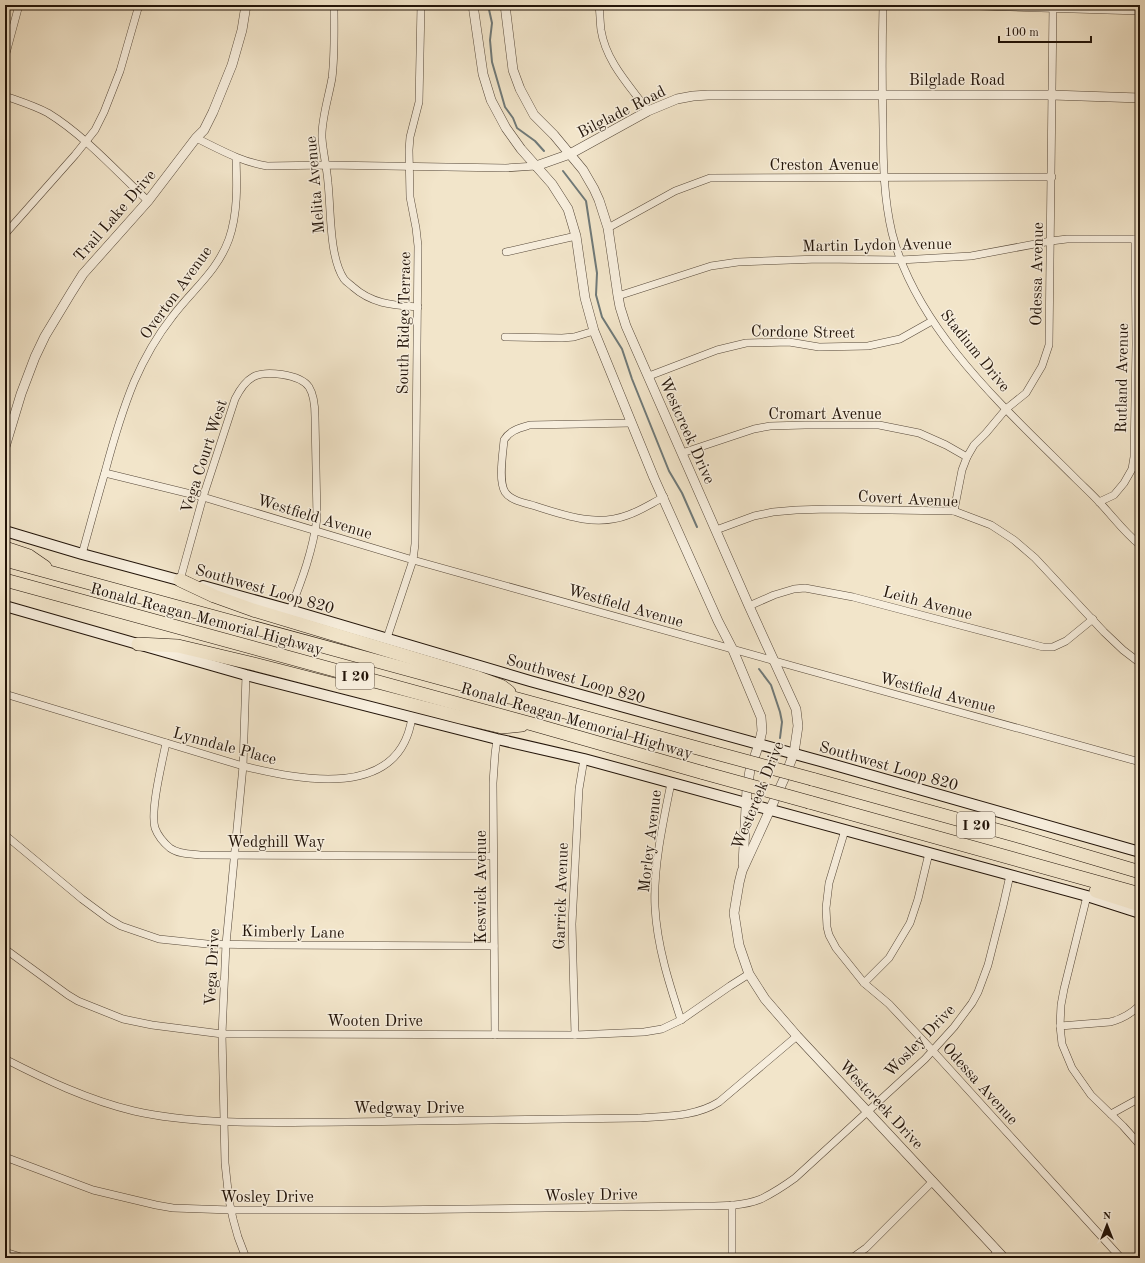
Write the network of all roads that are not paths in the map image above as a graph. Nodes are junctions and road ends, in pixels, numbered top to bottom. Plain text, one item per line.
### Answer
1 (19, 5) edge
2 (139, 5) edge
3 (246, 5) edge
4 (334, 5) edge
5 (421, 5) edge
6 (473, 5) edge
7 (505, 5) edge
8 (599, 5) edge
9 (883, 5) edge
10 (948, 5) edge
11 (1052, 7) edge
12 (1140, 11) edge
13 (5, 57) edge
14 (882, 94) junction
15 (1052, 94) junction
16 (5, 96) edge
17 (1140, 98) edge
18 (648, 111) junction
19 (196, 138) junction
20 (86, 142) junction
21 (570, 154) junction
22 (236, 158) junction
23 (326, 166) junction
24 (536, 166) junction
25 (409, 167) junction
26 (884, 177) junction
27 (1052, 177) junction
28 (148, 201) junction
29 (608, 228) junction
30 (5, 234) edge
31 (576, 236) junction
32 (1137, 240) edge
33 (1051, 241) junction
34 (506, 252) dead end
35 (900, 260) junction
36 (618, 296) junction
37 (418, 307) junction
38 (932, 321) junction
39 (594, 331) junction
40 (505, 337) dead end
41 (649, 376) junction
42 (1006, 409) junction
43 (631, 422) junction
44 (5, 447) edge
45 (682, 454) junction
46 (967, 457) junction
47 (105, 473) junction
48 (203, 497) junction
49 (664, 497) junction
50 (1099, 502) junction
51 (954, 511) junction
52 (316, 530) junction
53 (716, 530) junction
54 (5, 531) edge
55 (27, 538) junction
56 (5, 539) edge
57 (1140, 545) edge
58 (5, 548) edge
59 (82, 554) junction
60 (5, 560) edge
61 (413, 560) junction
62 (55, 574) junction
63 (5, 580) edge
64 (180, 580) junction
65 (5, 606) edge
66 (749, 606) junction
67 (290, 610) junction
68 (1093, 619) junction
69 (387, 638) junction
70 (138, 644) junction
71 (733, 650) junction
72 (774, 661) junction
73 (1140, 663) edge
74 (246, 675) junction
75 (5, 694) edge
76 (518, 699) junction
77 (412, 717) junction
78 (532, 724) junction
79 (497, 739) junction
80 (166, 743) junction
81 (759, 744) junction
82 (794, 753) junction
83 (584, 759) junction
84 (1140, 762) edge
85 (243, 766) junction
86 (671, 783) junction
87 (746, 803) junction
88 (770, 810) junction
89 (845, 830) junction
90 (5, 835) edge
91 (1140, 852) edge
92 (928, 853) junction
93 (234, 854) junction
94 (493, 856) junction
95 (742, 871) junction
96 (1140, 872) edge
97 (1010, 874) junction
98 (1075, 876) junction
99 (1140, 894) edge
100 (1087, 896) junction
101 (1140, 905) edge
102 (1140, 913) edge
103 (226, 944) junction
104 (494, 946) junction
105 (5, 949) edge
106 (749, 974) junction
107 (864, 983) junction
108 (1140, 1005) edge
109 (681, 1020) junction
110 (1060, 1026) junction
111 (222, 1034) junction
112 (495, 1034) junction
113 (575, 1034) junction
114 (797, 1036) junction
115 (932, 1050) junction
116 (5, 1059) edge
117 (1140, 1098) edge
118 (867, 1111) junction
119 (1111, 1114) junction
120 (225, 1121) junction
121 (1140, 1145) edge
122 (5, 1157) edge
123 (933, 1181) junction
124 (732, 1205) junction
125 (231, 1210) junction
126 (5, 1252) edge
127 (998, 1256) edge
128 (24, 1258) edge
129 (246, 1258) edge
130 (732, 1258) edge
131 (852, 1258) edge
132 (1121, 1258) edge

1 - 13 street
2 - 20 street
3 - 19 street, Trail Lake Drive
4 - 23 street, Melita Avenue
5 - 25 street, South Ridge Terrace
6 - 24 street, Westcreek Drive
7 - 21 street, Westcreek Drive
8 - 18 street
9 - 14 street, Stadium Drive
10 - 11 street
11 - 12 street
11 - 15 street, Odessa Avenue
14 - 15 street, Bilglade Road
14 - 18 street, Bilglade Road
14 - 26 street, Stadium Drive
15 - 17 street, Bilglade Road
15 - 27 street, Odessa Avenue
16 - 20 street
18 - 21 street, Bilglade Road
19 - 22 street, Bilglade Road
19 - 28 street, Trail Lake Drive
20 - 28 street
20 - 30 street
21 - 24 street, Bilglade Road
21 - 29 street, Westcreek Drive
22 - 23 street, Bilglade Road
22 - 47 street, Overton Avenue
23 - 25 street, Bilglade Road
23 - 37 street, Melita Avenue
24 - 25 street, Bilglade Road
24 - 31 street, Westcreek Drive
25 - 37 street, South Ridge Terrace
26 - 27 street, Creston Avenue
26 - 29 street, Creston Avenue
26 - 35 street, Stadium Drive
27 - 33 street, Odessa Avenue
28 - 44 street, Trail Lake Drive
29 - 36 street, Westcreek Drive
31 - 34 street
31 - 39 street, Westcreek Drive
32 - 33 street, Martin Lydon Avenue
32 - 50 street, Rutland Avenue
33 - 35 street, Martin Lydon Avenue
33 - 42 street, Odessa Avenue
35 - 36 street, Martin Lydon Avenue
35 - 38 street, Stadium Drive
36 - 41 street, Westcreek Drive
37 - 61 street, South Ridge Terrace
38 - 41 street, Cordone Street
38 - 42 street, Stadium Drive
39 - 40 street
39 - 43 street, Westcreek Drive
41 - 45 street, Westcreek Drive
42 - 46 street, Odessa Avenue
42 - 50 street, Stadium Drive
43 - 49 street, Westcreek Drive
43 - 49 street
45 - 46 street, Cromart Avenue
45 - 53 street, Westcreek Drive
46 - 51 street, Odessa Avenue
47 - 48 street, Westfield Avenue
47 - 59 street, Overton Avenue
48 - 52 street, Westfield Avenue
48 - 52 street, Vega Court West
48 - 64 street, Vega Court West
49 - 71 street, Westcreek Drive
50 - 57 street, Stadium Drive
51 - 53 street, Covert Avenue
51 - 68 street, Covert Avenue
52 - 61 street, Westfield Avenue
52 - 67 street
53 - 66 street, Westcreek Drive
54 - 55 main road, Southwest Loop 820
55 - 56 main road
55 - 59 main road, Southwest Loop 820
58 - 62 highway
59 - 64 main road, Southwest Loop 820
60 - 62 highway, Ronald Reagan Memorial Highway / I 20
61 - 69 street, South Ridge Terrace
61 - 71 street, Westfield Avenue
62 - 76 highway, Ronald Reagan Memorial Highway / I 20
63 - 78 highway, Ronald Reagan Memorial Highway / I 20
64 - 67 main road, Southwest Loop 820
64 - 76 highway
65 - 70 main road
66 - 68 street, Leith Avenue
66 - 72 street, Westcreek Drive
67 - 69 main road, Southwest Loop 820
68 - 73 street, Covert Avenue
69 - 81 main road, Southwest Loop 820
70 - 74 main road
70 - 78 highway
71 - 72 street, Westfield Avenue
71 - 81 street, Westcreek Drive
72 - 82 street, Westcreek Drive
72 - 84 street, Westfield Avenue
74 - 77 main road
74 - 85 street, Vega Drive
75 - 80 street, Lynndale Place
76 - 96 highway, Ronald Reagan Memorial Highway / I 20, bridge
77 - 79 main road
77 - 85 street, Lynndale Place
78 - 98 highway, Ronald Reagan Memorial Highway / I 20, bridge
79 - 83 main road
79 - 94 street, Keswick Avenue
80 - 85 street, Lynndale Place
80 - 93 street, Wedghill Way
81 - 82 main road, Southwest Loop 820
81 - 87 street, Westcreek Drive
82 - 88 street, Westcreek Drive
82 - 91 main road, Southwest Loop 820
83 - 86 main road
83 - 113 street, Garrick Avenue
85 - 93 street, Vega Drive
86 - 87 main road
86 - 109 street, Morley Avenue
87 - 88 main road
87 - 95 street, Westcreek Drive
88 - 89 main road
88 - 95 street, Westcreek Drive
89 - 92 main road
89 - 107 street, Odessa Avenue
90 - 103 street, Kimberly Lane
92 - 97 main road
92 - 107 street
93 - 94 street, Wedghill Way
93 - 103 street, Vega Drive
94 - 104 street, Keswick Avenue
95 - 106 street, Westcreek Drive
97 - 100 main road
97 - 115 street, Wosley Drive
98 - 99 highway, Ronald Reagan Memorial Highway / I 20
98 - 101 highway
100 - 102 main road
100 - 110 street
103 - 104 street, Kimberly Lane
103 - 111 street, Vega Drive
104 - 112 street, Keswick Avenue
105 - 111 street, Wooten Drive
106 - 109 street, Wooten Drive
106 - 114 street, Westcreek Drive
107 - 115 street, Odessa Avenue
108 - 110 street
109 - 113 street, Wooten Drive
110 - 119 street
111 - 112 street, Wooten Drive
111 - 120 street, Vega Drive
112 - 113 street, Wooten Drive
114 - 118 street, Westcreek Drive
114 - 120 street, Wedgway Drive
115 - 118 street, Wosley Drive
115 - 132 street, Odessa Avenue
116 - 120 street, Wedgway Drive
117 - 119 street
118 - 123 street, Westcreek Drive
118 - 124 street, Wosley Drive
119 - 121 street
120 - 125 street, Vega Drive
122 - 125 street, Wosley Drive
123 - 127 street, Westcreek Drive
123 - 131 street
124 - 125 street, Wosley Drive
124 - 130 street
125 - 129 street, Vega Drive
126 - 128 street

